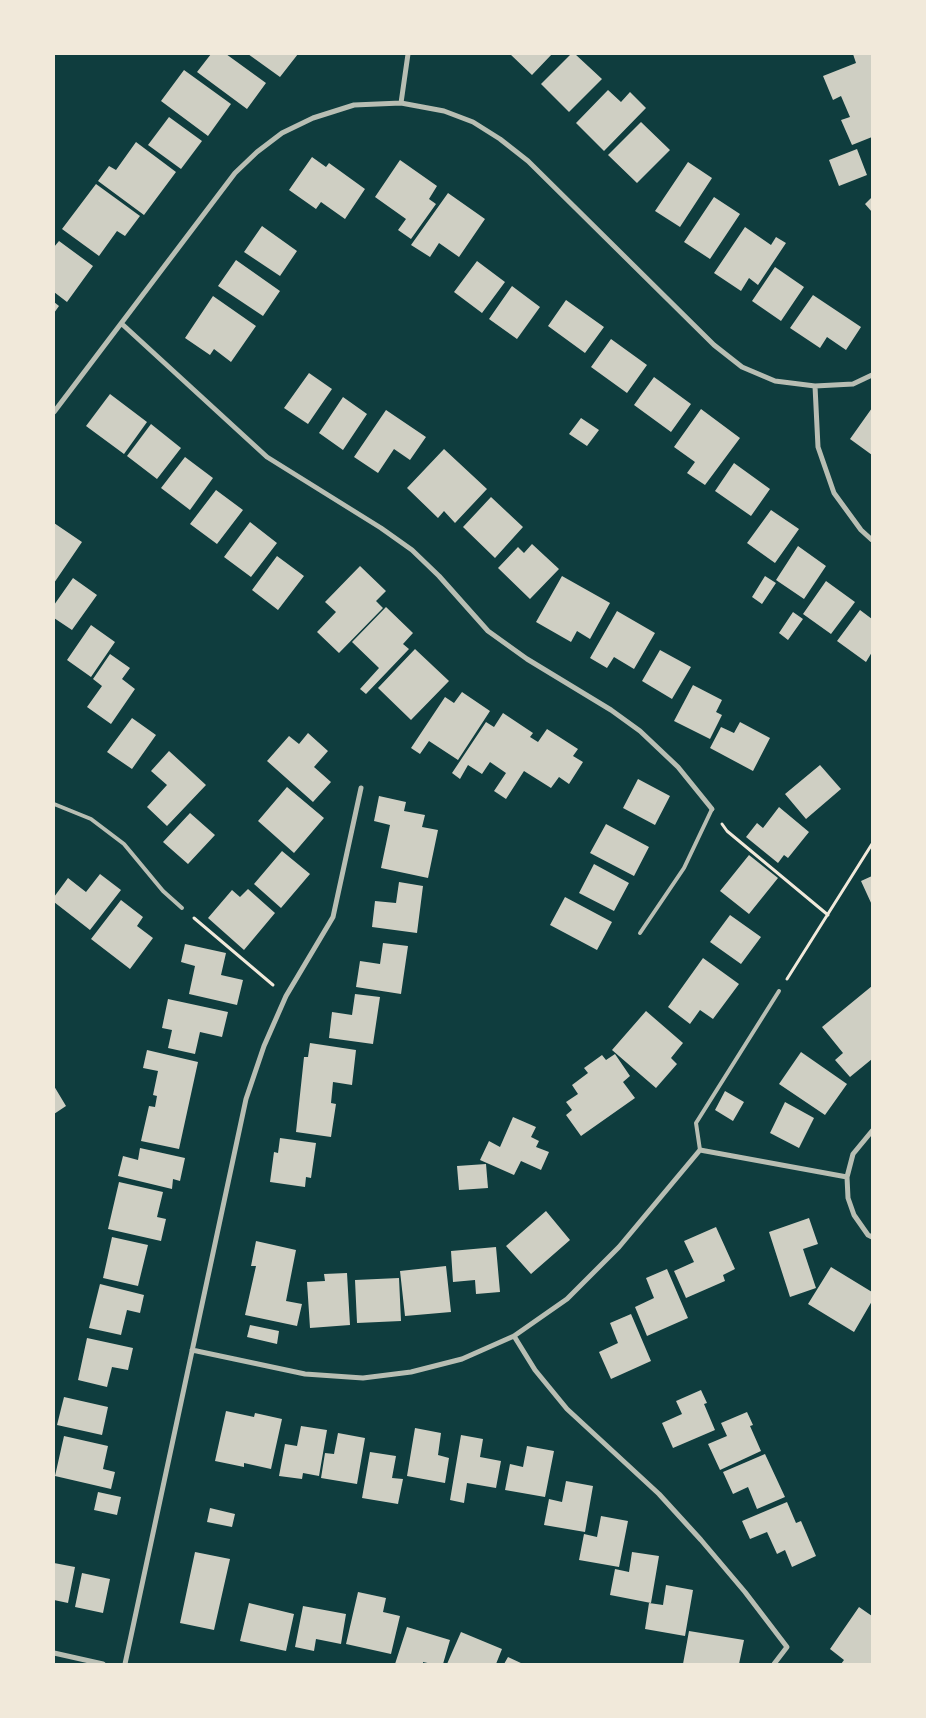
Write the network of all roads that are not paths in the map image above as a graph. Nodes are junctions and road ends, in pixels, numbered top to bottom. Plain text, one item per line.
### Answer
1 (408, 54) edge
2 (401, 103) junction
3 (122, 324) junction
4 (872, 375) edge
5 (815, 386) junction
6 (54, 412) edge
7 (872, 540) edge
8 (361, 788) dead end
9 (54, 804) edge
10 (712, 809) joint
11 (182, 908) road end
12 (640, 933) dead end
13 (779, 991) road end
14 (872, 1131) edge
15 (700, 1150) junction
16 (847, 1177) junction
17 (872, 1237) edge
18 (514, 1336) junction
19 (192, 1350) junction
20 (54, 1652) edge
21 (104, 1664) edge
22 (125, 1664) edge
23 (774, 1664) edge

1 - 2 street
2 - 3 street
2 - 5 street
3 - 6 street
3 - 10 street
4 - 5 street
5 - 7 street
8 - 19 street
9 - 11 lane
10 - 12 lane
13 - 15 lane
14 - 16 street
15 - 16 street
15 - 18 street
16 - 17 street
18 - 19 street
18 - 23 street
19 - 22 street
20 - 21 street

